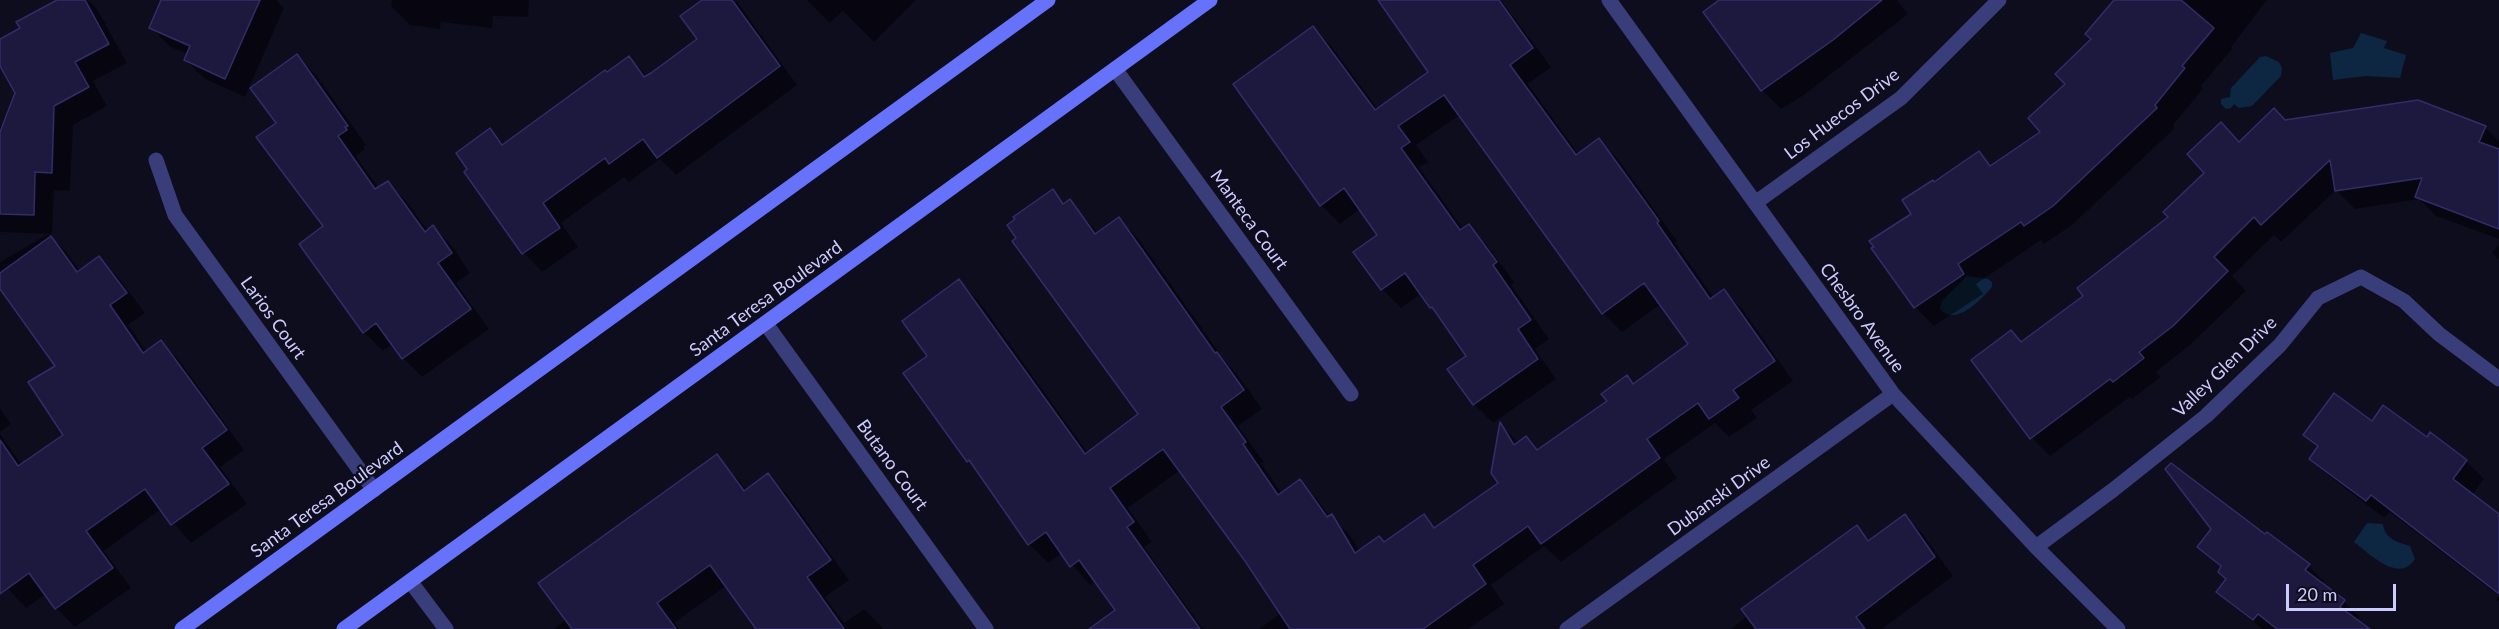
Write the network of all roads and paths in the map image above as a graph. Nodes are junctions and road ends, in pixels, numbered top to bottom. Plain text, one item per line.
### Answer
1 (1048, 0) edge
2 (1210, 0) edge
3 (1609, 0) edge
4 (1999, 0) edge
5 (1115, 69) junction
6 (156, 160) dead end
7 (1755, 203) junction
8 (766, 324) junction
9 (2499, 379) edge
10 (1351, 394) dead end
11 (1893, 394) junction
12 (374, 490) junction
13 (2036, 547) junction
14 (410, 581) junction
15 (182, 629) edge
16 (344, 629) edge
17 (446, 629) edge
18 (986, 629) edge
19 (1568, 629) edge
20 (2118, 629) edge

1 - 12 main road, Santa Teresa Boulevard
2 - 5 main road, Santa Teresa Boulevard
3 - 7 street, Chesbro Avenue
4 - 7 street, Los Huecos Drive
5 - 8 main road, Santa Teresa Boulevard
5 - 10 street, Manteca Court
6 - 12 street, Larios Court
7 - 11 street, Chesbro Avenue
8 - 14 main road, Santa Teresa Boulevard
8 - 18 street, Butano Court
9 - 13 street, Valley Glen Drive
11 - 13 street, Chesbro Avenue
11 - 19 street, Dubanski Drive
12 - 15 main road, Santa Teresa Boulevard
13 - 20 street, Chesbro Avenue
14 - 16 main road, Santa Teresa Boulevard
14 - 17 street

